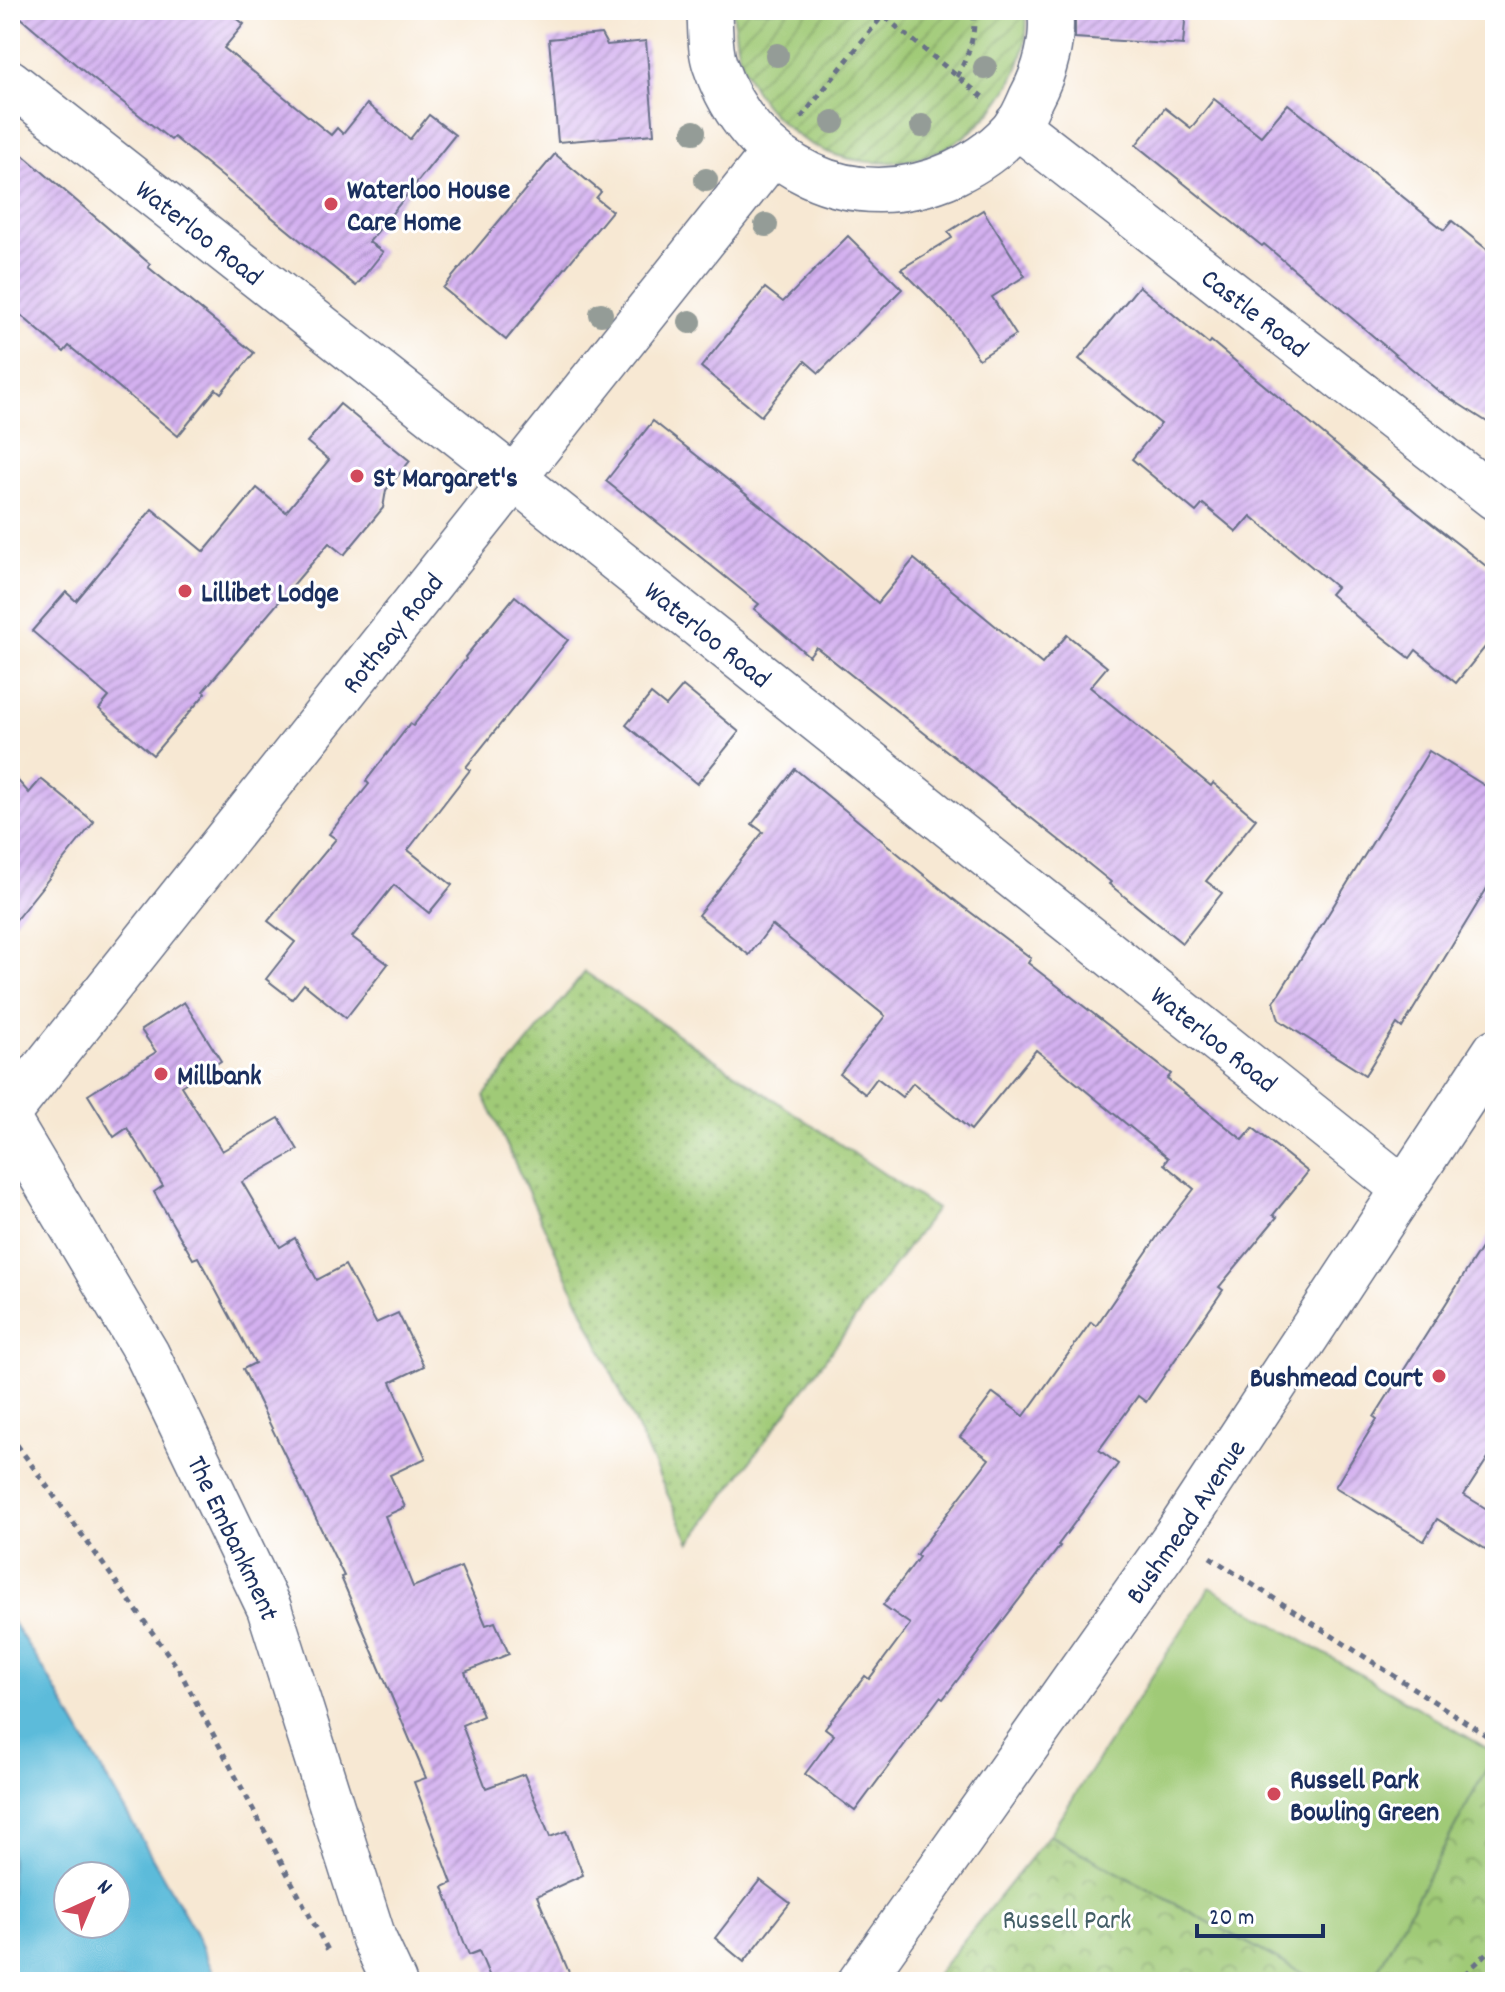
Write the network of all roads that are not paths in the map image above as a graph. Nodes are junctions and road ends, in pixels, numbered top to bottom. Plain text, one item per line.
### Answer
1 (709, 10) edge
2 (1050, 10) edge
3 (10, 82) edge
4 (1016, 125) junction
5 (773, 153) junction
6 (514, 478) junction
7 (1495, 498) edge
8 (1495, 1051) edge
9 (10, 1111) edge
10 (10, 1123) edge
11 (1404, 1189) junction
12 (394, 1982) edge
13 (860, 1982) edge

1 - 5 street
2 - 4 street
3 - 6 street, Waterloo Road
4 - 5 street
4 - 7 street, Castle Road
5 - 6 street, Rothsay Road
6 - 9 street, Rothsay Road
6 - 11 street, Waterloo Road
8 - 11 street, Bushmead Avenue
10 - 12 street, The Embankment
11 - 13 street, Bushmead Avenue

